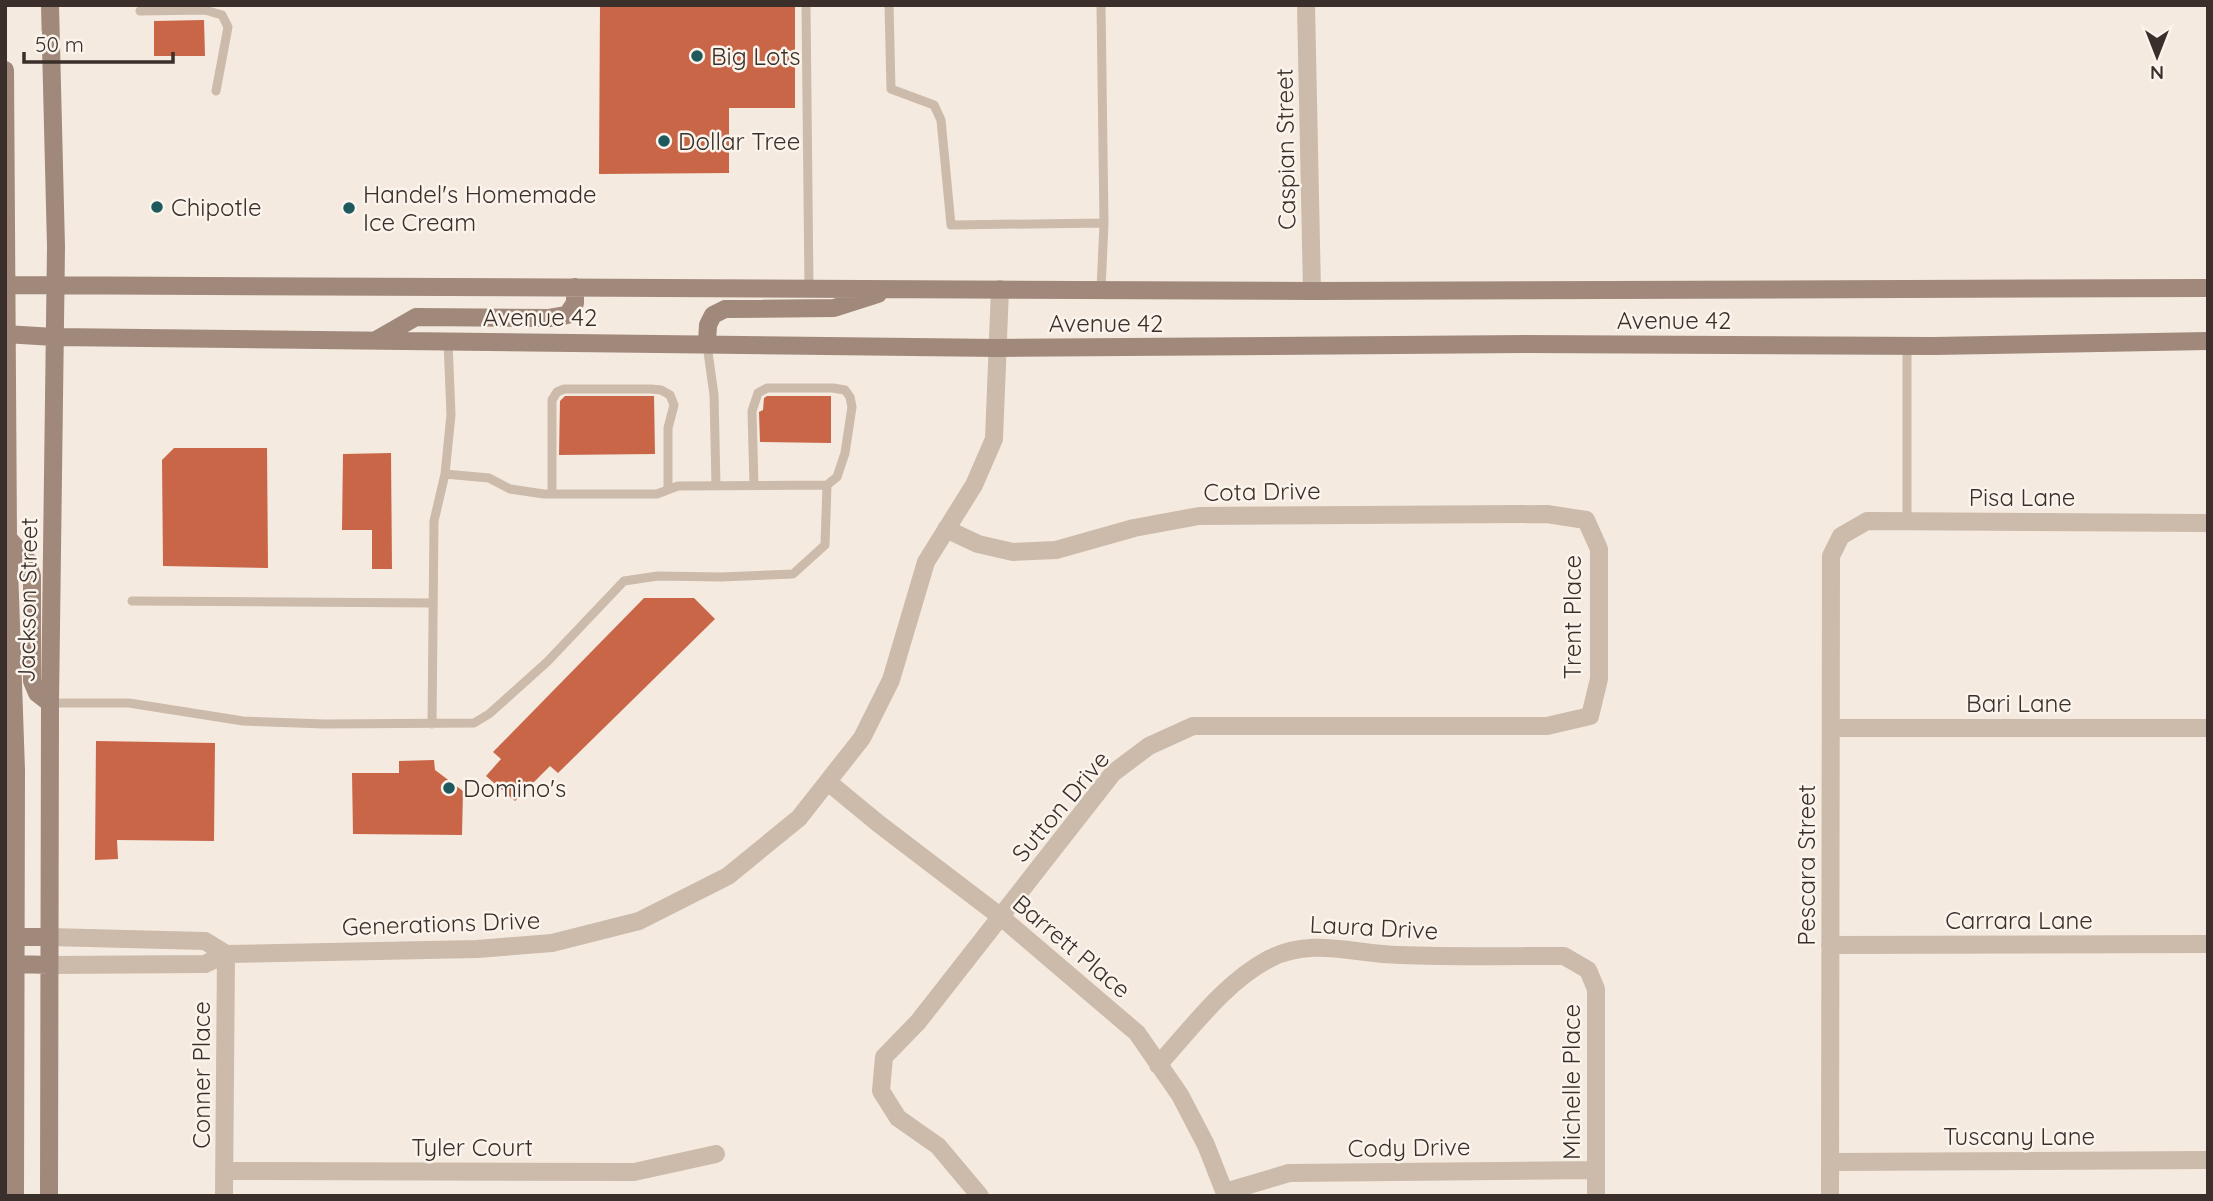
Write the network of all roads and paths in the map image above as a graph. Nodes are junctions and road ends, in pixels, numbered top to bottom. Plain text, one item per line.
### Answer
1 (50, 5) edge
2 (806, 5) edge
3 (889, 5) edge
4 (1101, 5) edge
5 (1307, 5) edge
6 (140, 11) dead end
7 (5, 70) edge
8 (216, 91) dead end
9 (1104, 223) junction
10 (55, 284) junction
11 (7, 285) edge
12 (575, 287) junction
13 (809, 288) junction
14 (895, 288) junction
15 (2208, 288) edge
16 (1000, 289) junction
17 (1101, 290) junction
18 (1312, 291) junction
19 (7, 334) edge
20 (54, 337) junction
21 (376, 340) junction
22 (2208, 341) edge
23 (448, 342) junction
24 (707, 343) junction
25 (1907, 346) junction
26 (998, 348) junction
27 (445, 474) junction
28 (827, 485) junction
29 (716, 486) junction
30 (754, 486) junction
31 (668, 489) junction
32 (552, 494) junction
33 (1586, 520) joint
34 (1907, 522) junction
35 (2208, 523) edge
36 (946, 529) junction
37 (1840, 536) joint
38 (8, 538) junction
39 (132, 601) dead end
40 (432, 603) junction
41 (50, 703) junction
42 (1590, 716) joint
43 (432, 724) junction
44 (1831, 728) junction
45 (2208, 728) edge
46 (828, 782) junction
47 (1001, 917) junction
48 (15, 937) junction
49 (49, 937) junction
50 (2208, 944) edge
51 (1830, 945) junction
52 (226, 954) junction
53 (15, 964) junction
54 (49, 965) junction
55 (1588, 970) joint
56 (1158, 1065) junction
57 (716, 1154) dead end
58 (2208, 1160) edge
59 (1830, 1161) junction
60 (1596, 1170) junction
61 (225, 1171) junction
62 (1225, 1194) edge
63 (15, 1196) edge
64 (49, 1196) edge
65 (224, 1196) edge
66 (980, 1196) edge
67 (1596, 1196) edge
68 (1830, 1196) edge

1 - 10 main road, Jackson Street
2 - 13 lane
3 - 9 lane
4 - 9 lane
5 - 18 street, Caspian Street
6 - 8 lane
7 - 11 main road, Jackson Street
9 - 17 lane
10 - 11 main road, Avenue 42
10 - 12 main road, Avenue 42
10 - 20 main road, Jackson Street
11 - 19 main road, Jackson Street
12 - 13 main road, Avenue 42
12 - 21 main road
13 - 14 main road, Avenue 42
14 - 16 main road, Avenue 42
14 - 24 main road
15 - 18 main road, Avenue 42
16 - 17 main road, Avenue 42
16 - 26 street, Generations Drive
17 - 18 main road, Avenue 42
19 - 20 main road, Avenue 42
19 - 38 main road, Jackson Street
20 - 21 main road, Avenue 42
20 - 41 main road, Jackson Street
21 - 23 main road, Avenue 42
22 - 25 main road, Avenue 42
23 - 24 main road, Avenue 42
23 - 27 lane
24 - 26 main road, Avenue 42
24 - 29 lane
25 - 26 main road, Avenue 42
25 - 34 lane
26 - 36 street, Generations Drive
27 - 32 lane
27 - 40 lane
28 - 30 lane
28 - 30 lane
28 - 43 lane
29 - 30 lane
29 - 31 lane
31 - 32 lane
31 - 32 lane
33 - 36 street, Cota Drive
33 - 42 street, Trent Place
34 - 35 street, Pisa Lane
34 - 37 street, Pisa Lane
36 - 46 street, Generations Drive
37 - 44 street, Pescara Street
38 - 41 main road
38 - 48 main road, Jackson Street
39 - 40 lane
40 - 43 lane
41 - 43 lane
41 - 49 main road, Jackson Street
42 - 47 street, Sutton Drive
44 - 45 street, Bari Lane
44 - 51 street, Pescara Street
46 - 47 street, Barrett Place
46 - 52 street, Generations Drive
47 - 56 street, Barrett Place
47 - 66 street, Sutton Drive
48 - 49 main road
48 - 53 main road, Jackson Street
49 - 52 street, Generations Drive
49 - 54 main road, Jackson Street
50 - 51 street, Carrara Lane
51 - 59 street, Pescara Street
52 - 54 street, Generations Drive
52 - 61 street, Conner Place
53 - 54 main road
53 - 63 main road, Jackson Street
54 - 64 main road, Jackson Street
55 - 56 street, Laura Drive
55 - 60 street, Michelle Place
56 - 62 street, Barrett Place
57 - 61 street, Tyler Court
58 - 59 street, Tuscany Lane
59 - 68 street, Pescara Street
60 - 62 street, Cody Drive
60 - 67 street, Michelle Place
61 - 65 street, Conner Place

